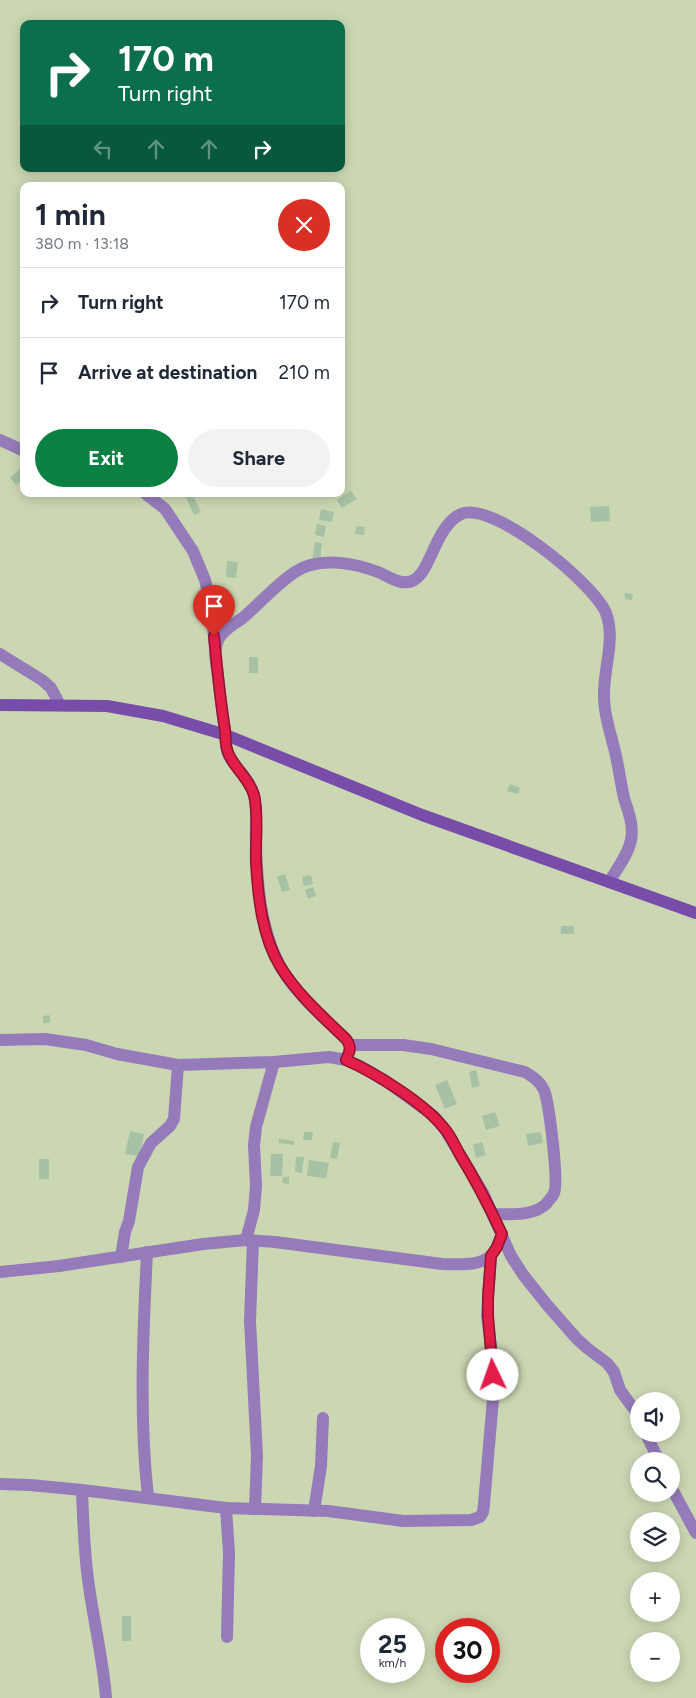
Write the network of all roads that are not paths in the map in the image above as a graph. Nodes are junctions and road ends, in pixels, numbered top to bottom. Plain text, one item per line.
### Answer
1 (0, 440) edge
2 (20, 449) edge
3 (150, 497) edge
4 (215, 651) junction
5 (0, 654) edge
6 (0, 705) edge
7 (60, 705) junction
8 (226, 735) junction
9 (609, 882) junction
10 (696, 913) edge
11 (0, 1040) edge
12 (350, 1045) junction
13 (346, 1060) junction
14 (274, 1062) junction
15 (178, 1065) junction
16 (492, 1214) junction
17 (502, 1234) junction
18 (250, 1240) junction
19 (146, 1252) junction
20 (491, 1256) junction
21 (121, 1257) junction
22 (0, 1272) edge
23 (630, 1404) edge
24 (323, 1418) dead end
25 (0, 1484) edge
26 (82, 1490) junction
27 (148, 1497) junction
28 (679, 1502) edge
29 (226, 1508) junction
30 (255, 1509) junction
31 (314, 1511) junction
32 (696, 1533) edge
33 (227, 1637) dead end
34 (106, 1698) edge

1 - 2 street
3 - 4 street
4 - 8 street
4 - 9 street
5 - 7 street
6 - 7 street
7 - 8 street
8 - 9 street
8 - 12 street
9 - 10 street
11 - 15 street
12 - 13 street
12 - 16 street
13 - 14 street
13 - 16 street
14 - 15 street
14 - 18 street
15 - 21 street
16 - 17 street
17 - 20 street
17 - 23 street
18 - 19 street
18 - 20 street
18 - 30 street
19 - 21 street
19 - 27 street
20 - 31 street
21 - 22 street
24 - 31 street
25 - 26 street
26 - 27 street
26 - 34 street
27 - 29 street
28 - 32 street
29 - 30 street
29 - 33 street
30 - 31 street

